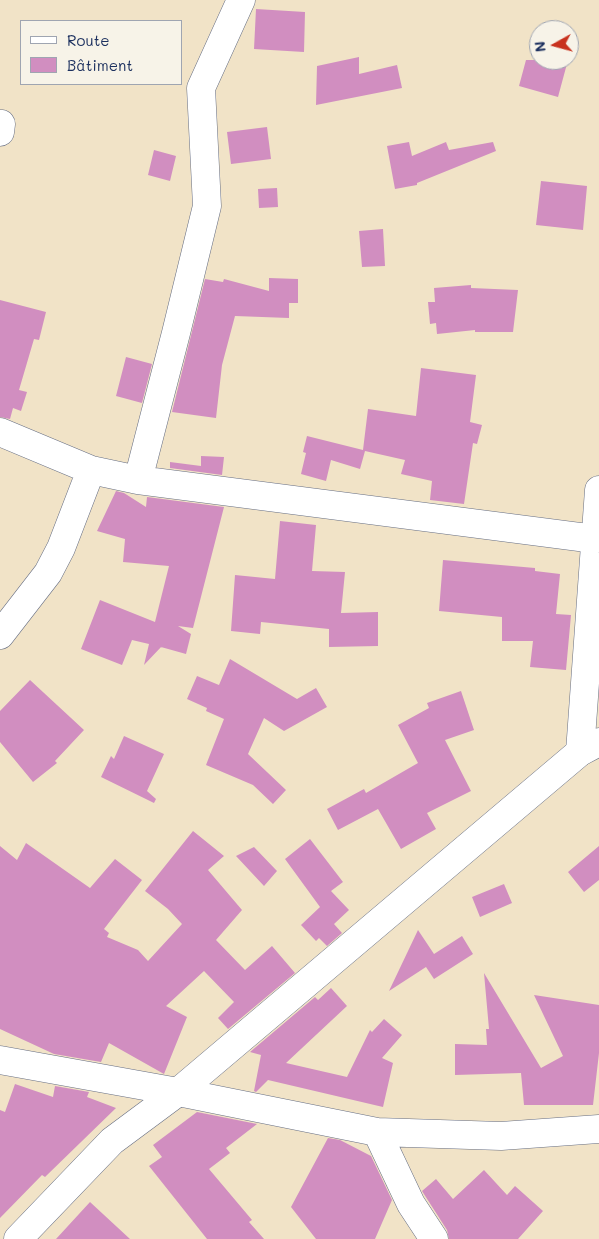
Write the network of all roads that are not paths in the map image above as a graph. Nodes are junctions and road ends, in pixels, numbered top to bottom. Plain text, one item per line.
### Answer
1 (242, 0) edge
2 (0, 124) edge
3 (0, 132) edge
4 (0, 432) edge
5 (90, 470) junction
6 (138, 480) junction
7 (599, 490) edge
8 (595, 539) junction
9 (0, 635) edge
10 (589, 747) edge
11 (0, 1060) edge
12 (178, 1092) junction
13 (599, 1129) edge
14 (377, 1132) junction
15 (18, 1239) edge
16 (434, 1239) edge

1 - 6 street
2 - 3 street
4 - 5 street
5 - 6 street
5 - 9 street
6 - 8 street
7 - 8 street
8 - 10 street
10 - 12 street
11 - 12 street
12 - 14 street
12 - 15 street
13 - 14 street
14 - 16 street

